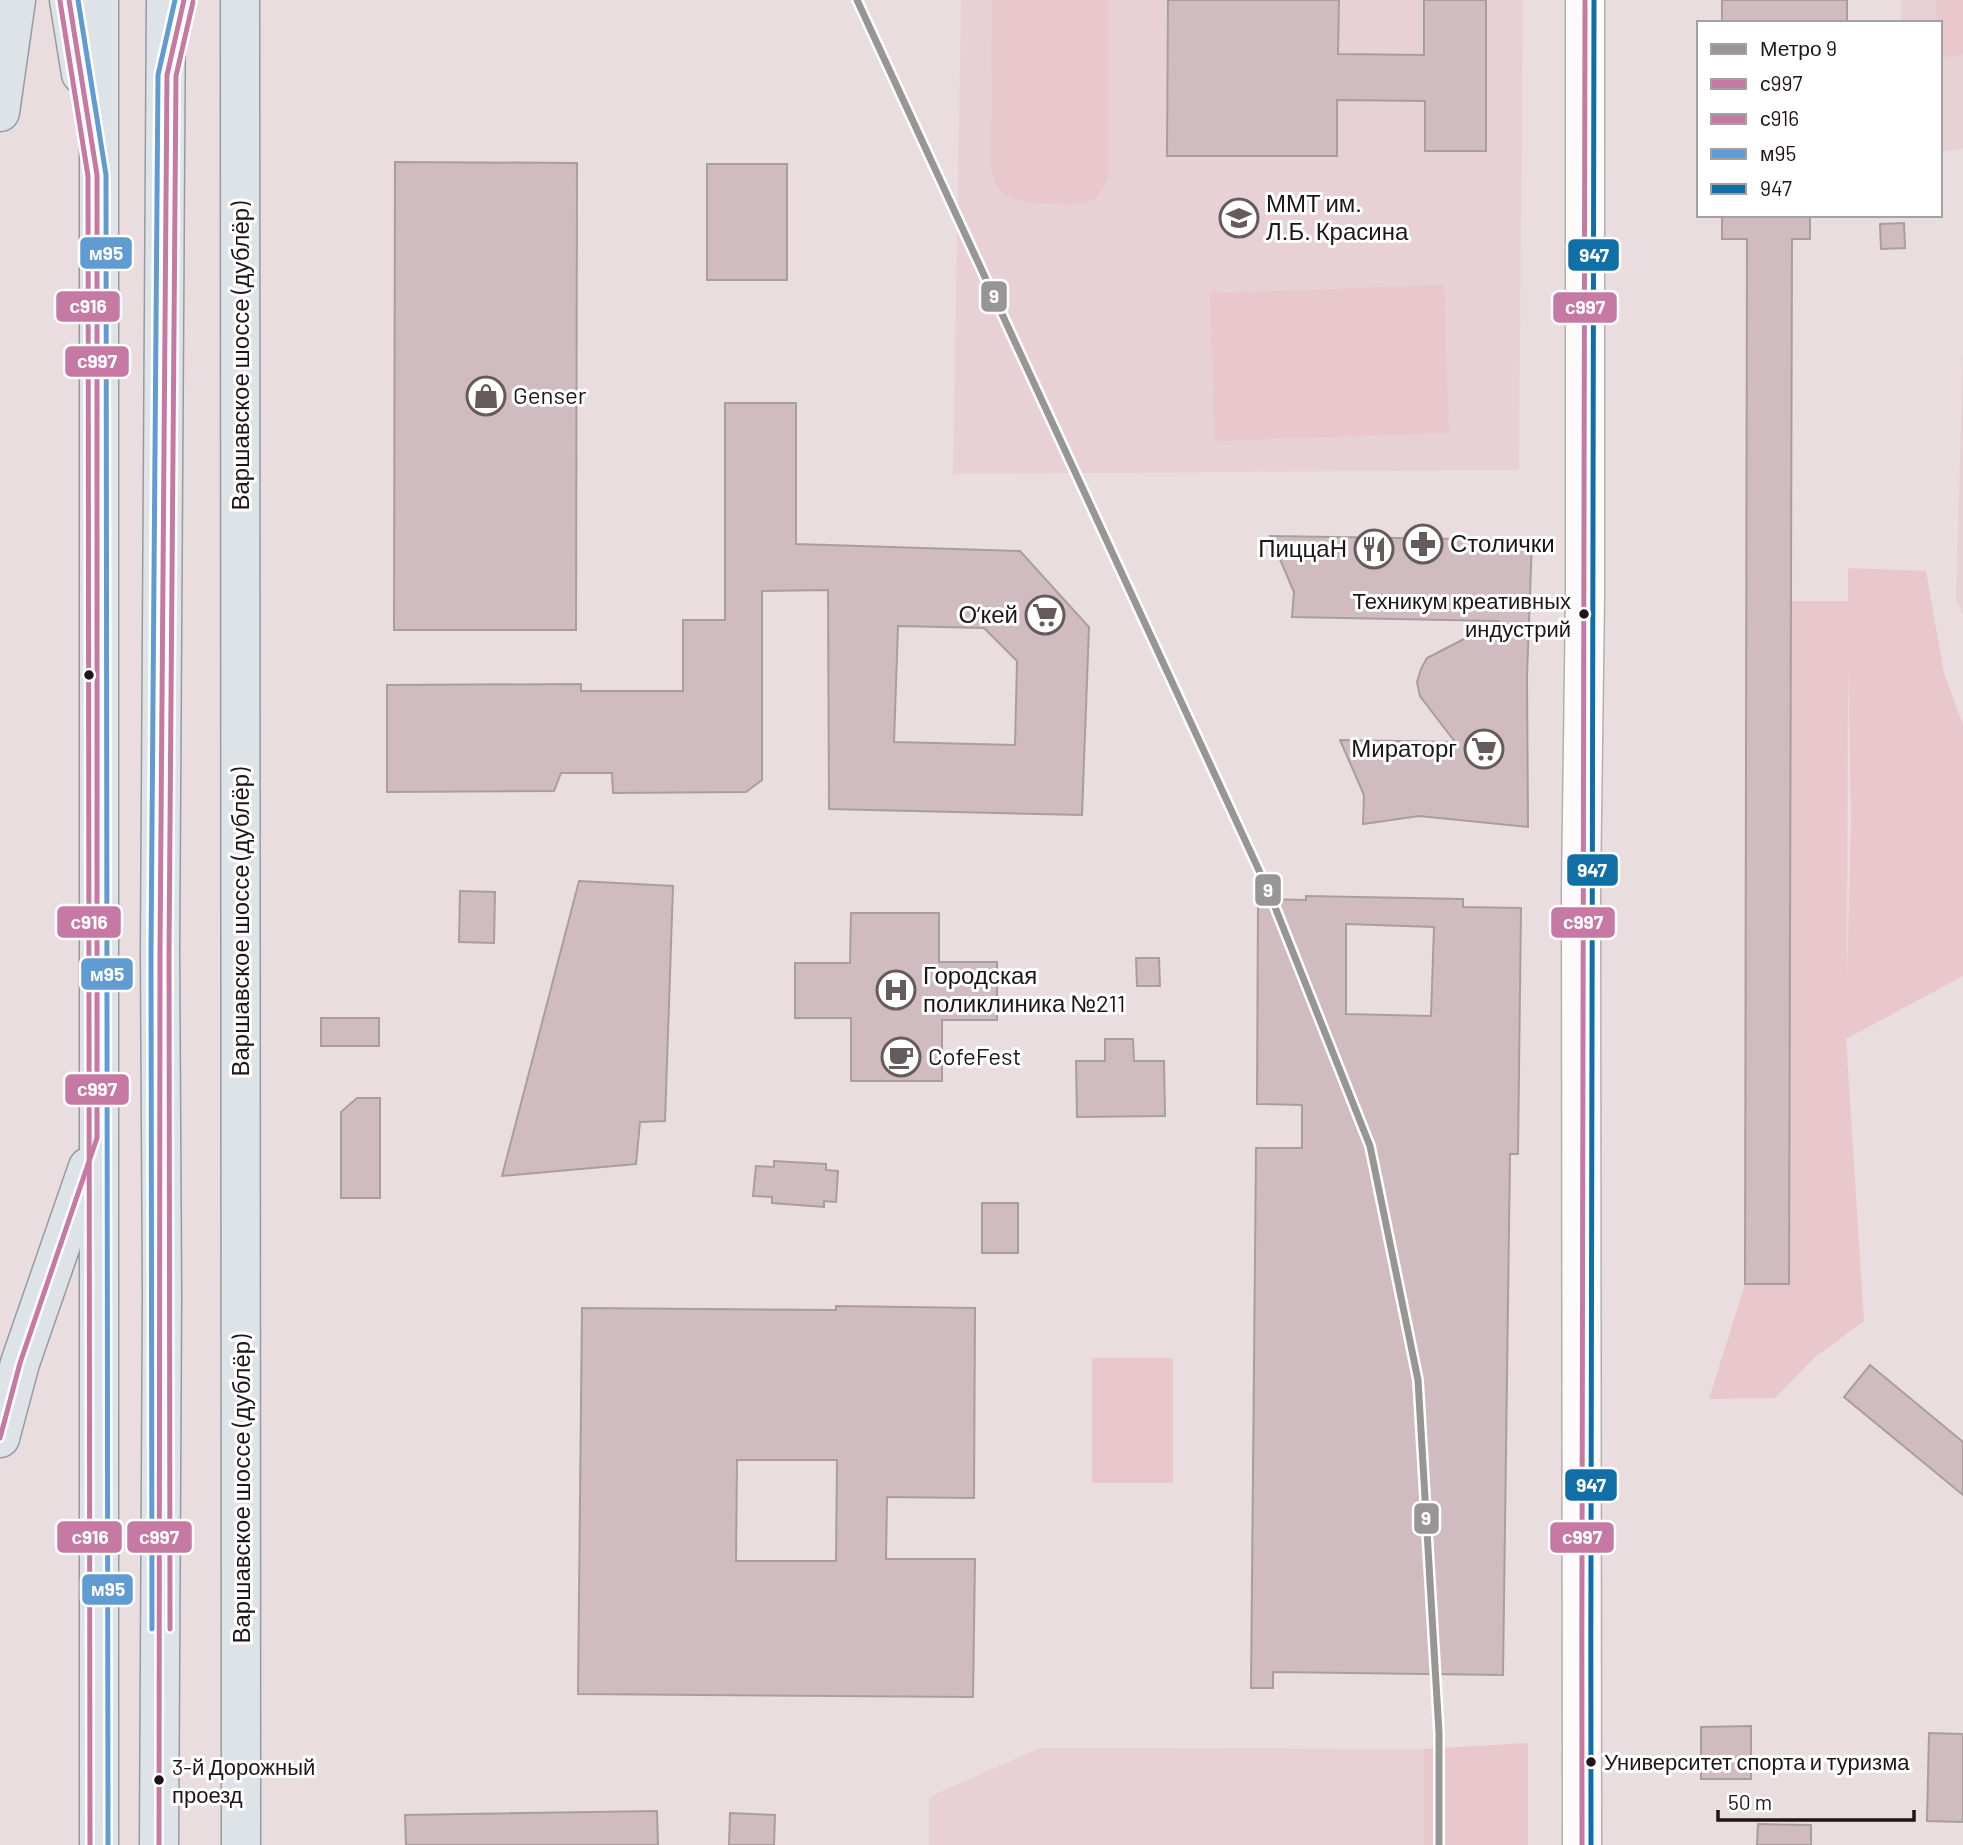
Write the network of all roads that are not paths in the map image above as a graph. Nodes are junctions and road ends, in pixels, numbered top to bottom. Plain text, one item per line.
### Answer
1 (16, 0) edge
2 (69, 0) edge
3 (99, 0) edge
4 (166, 0) edge
5 (184, 0) edge
6 (240, 0) edge
7 (1585, 0) edge
8 (167, 75) junction
9 (0, 112) edge
10 (97, 175) junction
11 (97, 1138) junction
12 (0, 1438) edge
13 (99, 1845) edge
14 (159, 1845) edge
15 (242, 1845) edge
16 (1582, 1845) edge

1 - 9 main road
2 - 10 main road
3 - 10 main road
4 - 8 main road
5 - 8 main road
6 - 15 main road, Варшавское шоссе (дублёр)
7 - 16 street
8 - 14 main road
10 - 11 main road
11 - 12 main road
11 - 13 main road

